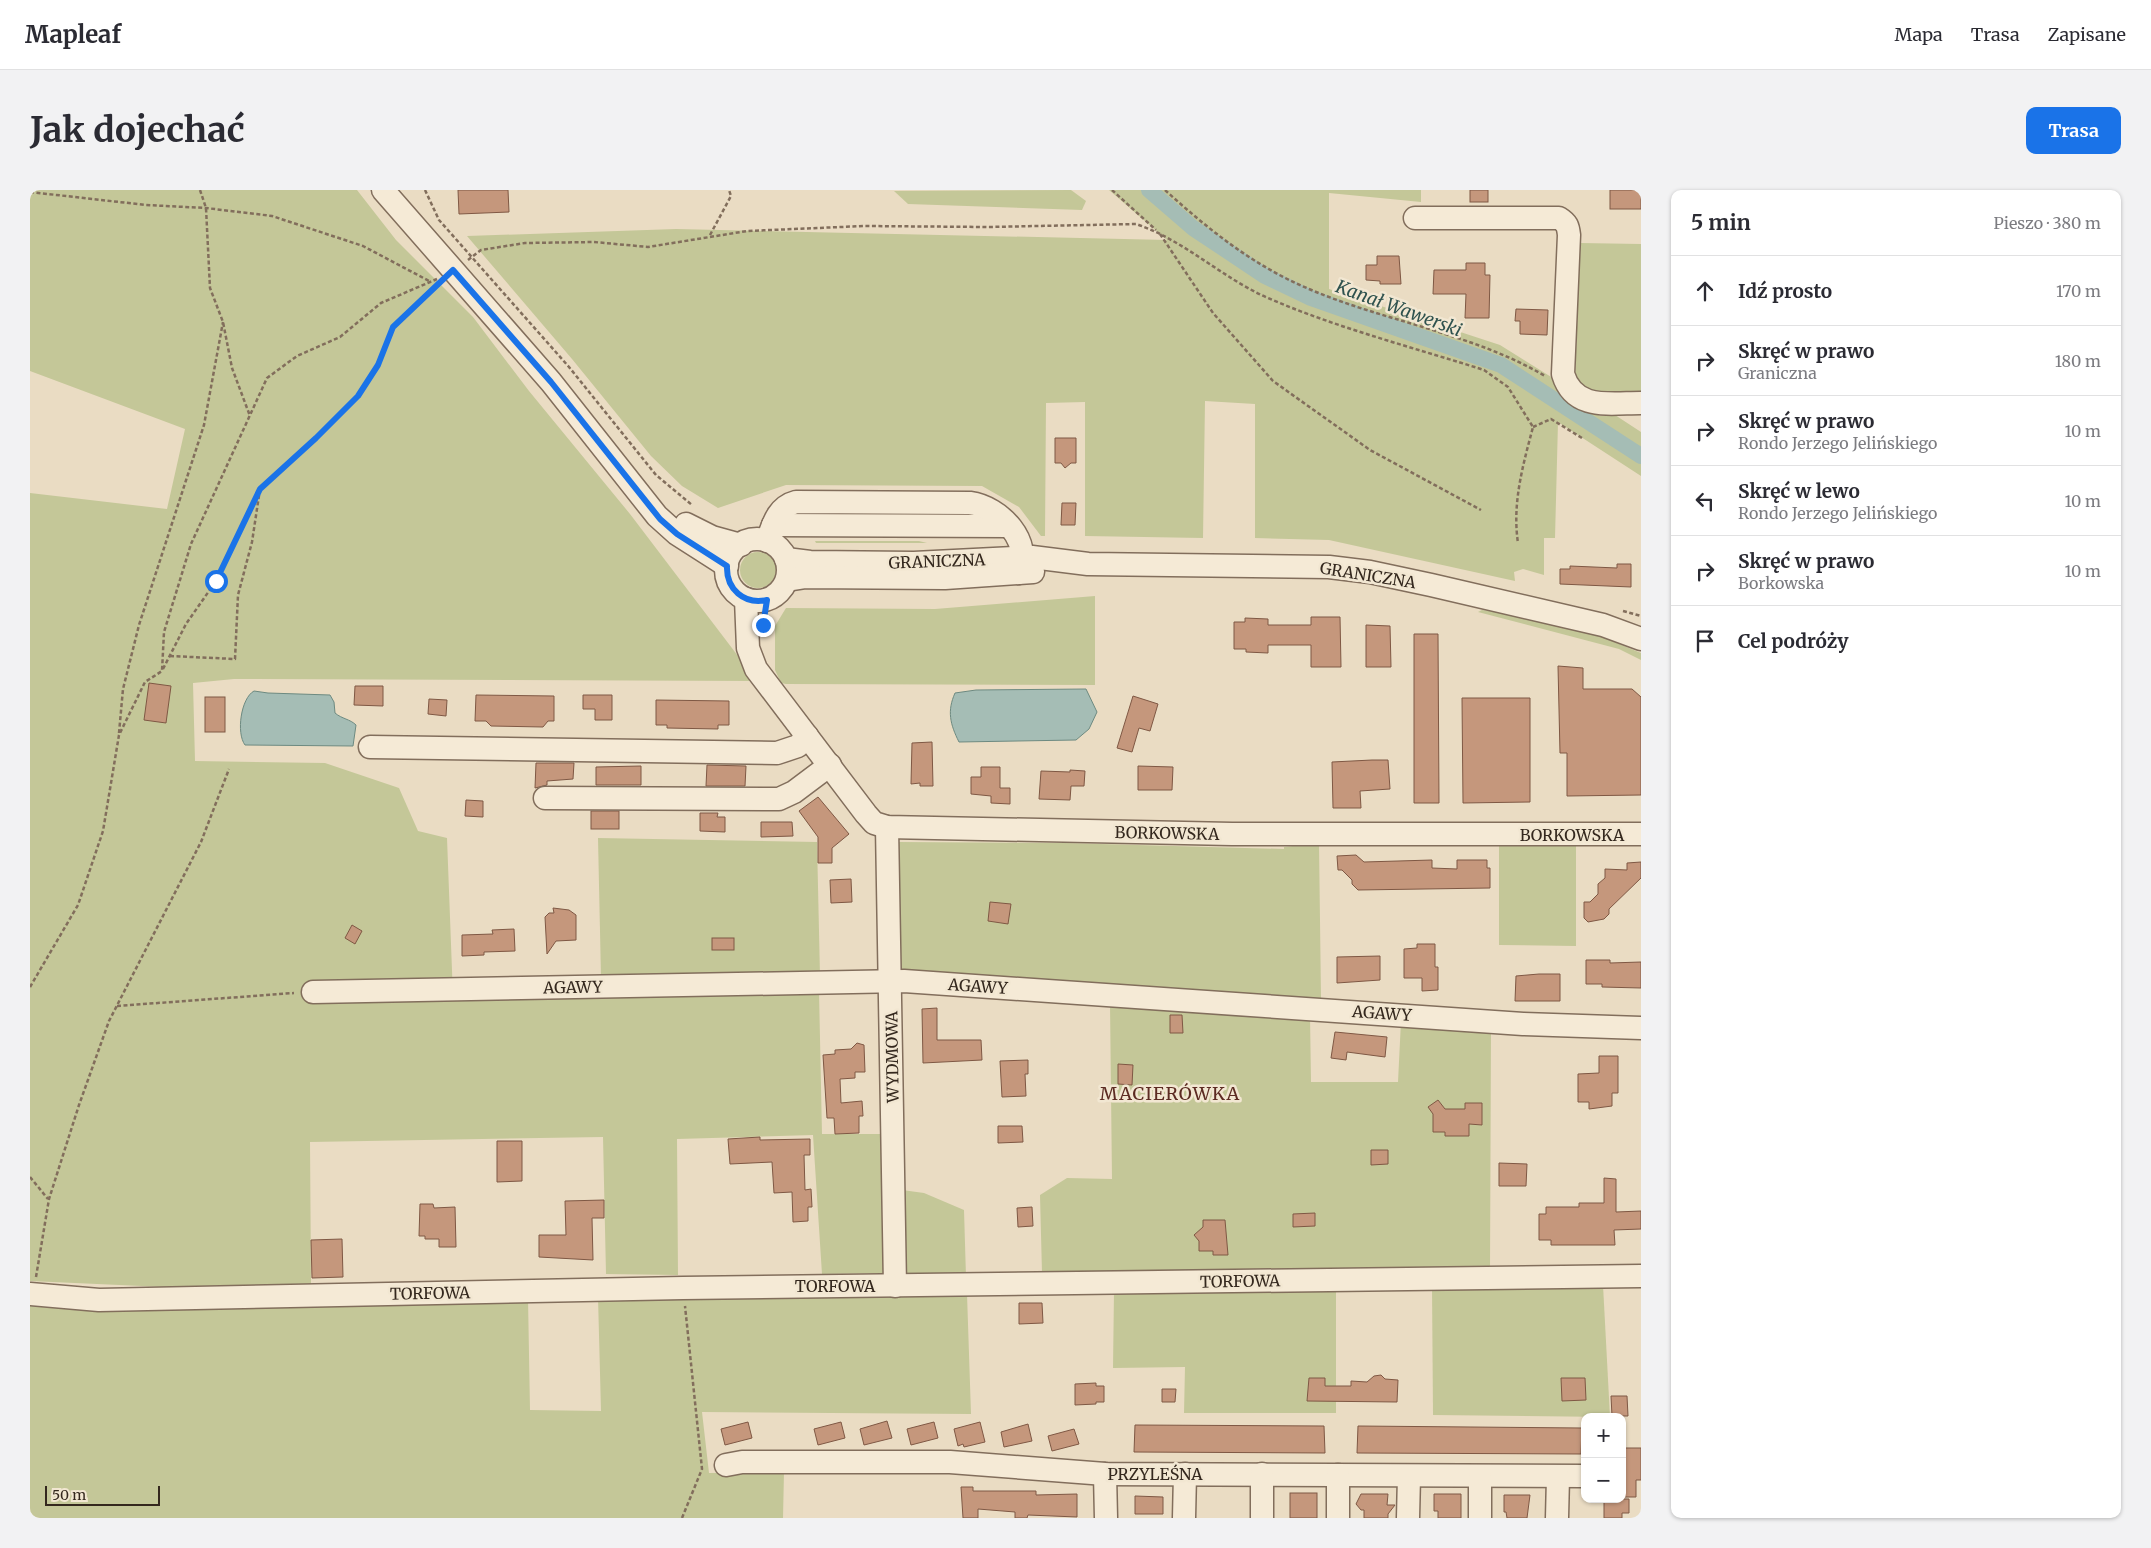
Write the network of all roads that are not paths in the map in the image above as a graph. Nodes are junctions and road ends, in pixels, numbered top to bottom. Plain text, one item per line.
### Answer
1 (383, 190) edge
2 (1416, 218) dead end
3 (1641, 403) edge
4 (639, 491) junction
5 (770, 533) junction
6 (740, 545) junction
7 (1020, 565) junction
8 (727, 566) junction
9 (786, 569) junction
10 (756, 599) junction
11 (1640, 637) edge
12 (807, 736) junction
13 (370, 747) dead end
14 (830, 765) junction
15 (545, 798) dead end
16 (887, 827) junction
17 (1641, 834) edge
18 (891, 982) junction
19 (313, 992) road end
20 (1641, 1028) edge
21 (1641, 1276) edge
22 (895, 1286) junction
23 (31, 1294) edge
24 (726, 1465) dead end
25 (1105, 1474) junction
26 (1185, 1474) junction
27 (1262, 1474) junction
28 (1338, 1475) junction
29 (1409, 1476) junction
30 (1581, 1476) edge
31 (1480, 1477) junction
32 (1558, 1477) junction
33 (1106, 1518) edge
34 (1184, 1518) edge
35 (1262, 1518) edge
36 (1338, 1518) edge
37 (1408, 1518) edge
38 (1480, 1518) edge
39 (1557, 1518) edge

1 - 4 street
2 - 3 street
4 - 6 street
4 - 8 street
5 - 6 street
5 - 7 street
5 - 9 street
6 - 8 street
7 - 9 street, GRANICZNA
7 - 11 street, GRANICZNA
8 - 10 street
9 - 10 street
10 - 12 street
12 - 13 street
12 - 14 street
14 - 15 street
14 - 16 street
16 - 17 street, BORKOWSKA
16 - 18 street, WYDMOWA
18 - 19 street, AGAWY
18 - 20 street, AGAWY
18 - 22 street, WYDMOWA
21 - 22 street, TORFOWA
22 - 23 street, TORFOWA
24 - 25 street, PRZYLEŚNA
25 - 26 street, PRZYLEŚNA
25 - 33 street
26 - 27 street, PRZYLEŚNA
26 - 34 street
27 - 28 street, PRZYLEŚNA
27 - 35 street
28 - 29 street, PRZYLEŚNA
28 - 36 street
29 - 31 street, PRZYLEŚNA
29 - 37 street
30 - 32 street, PRZYLEŚNA
31 - 32 street, PRZYLEŚNA
31 - 38 street
32 - 39 street

